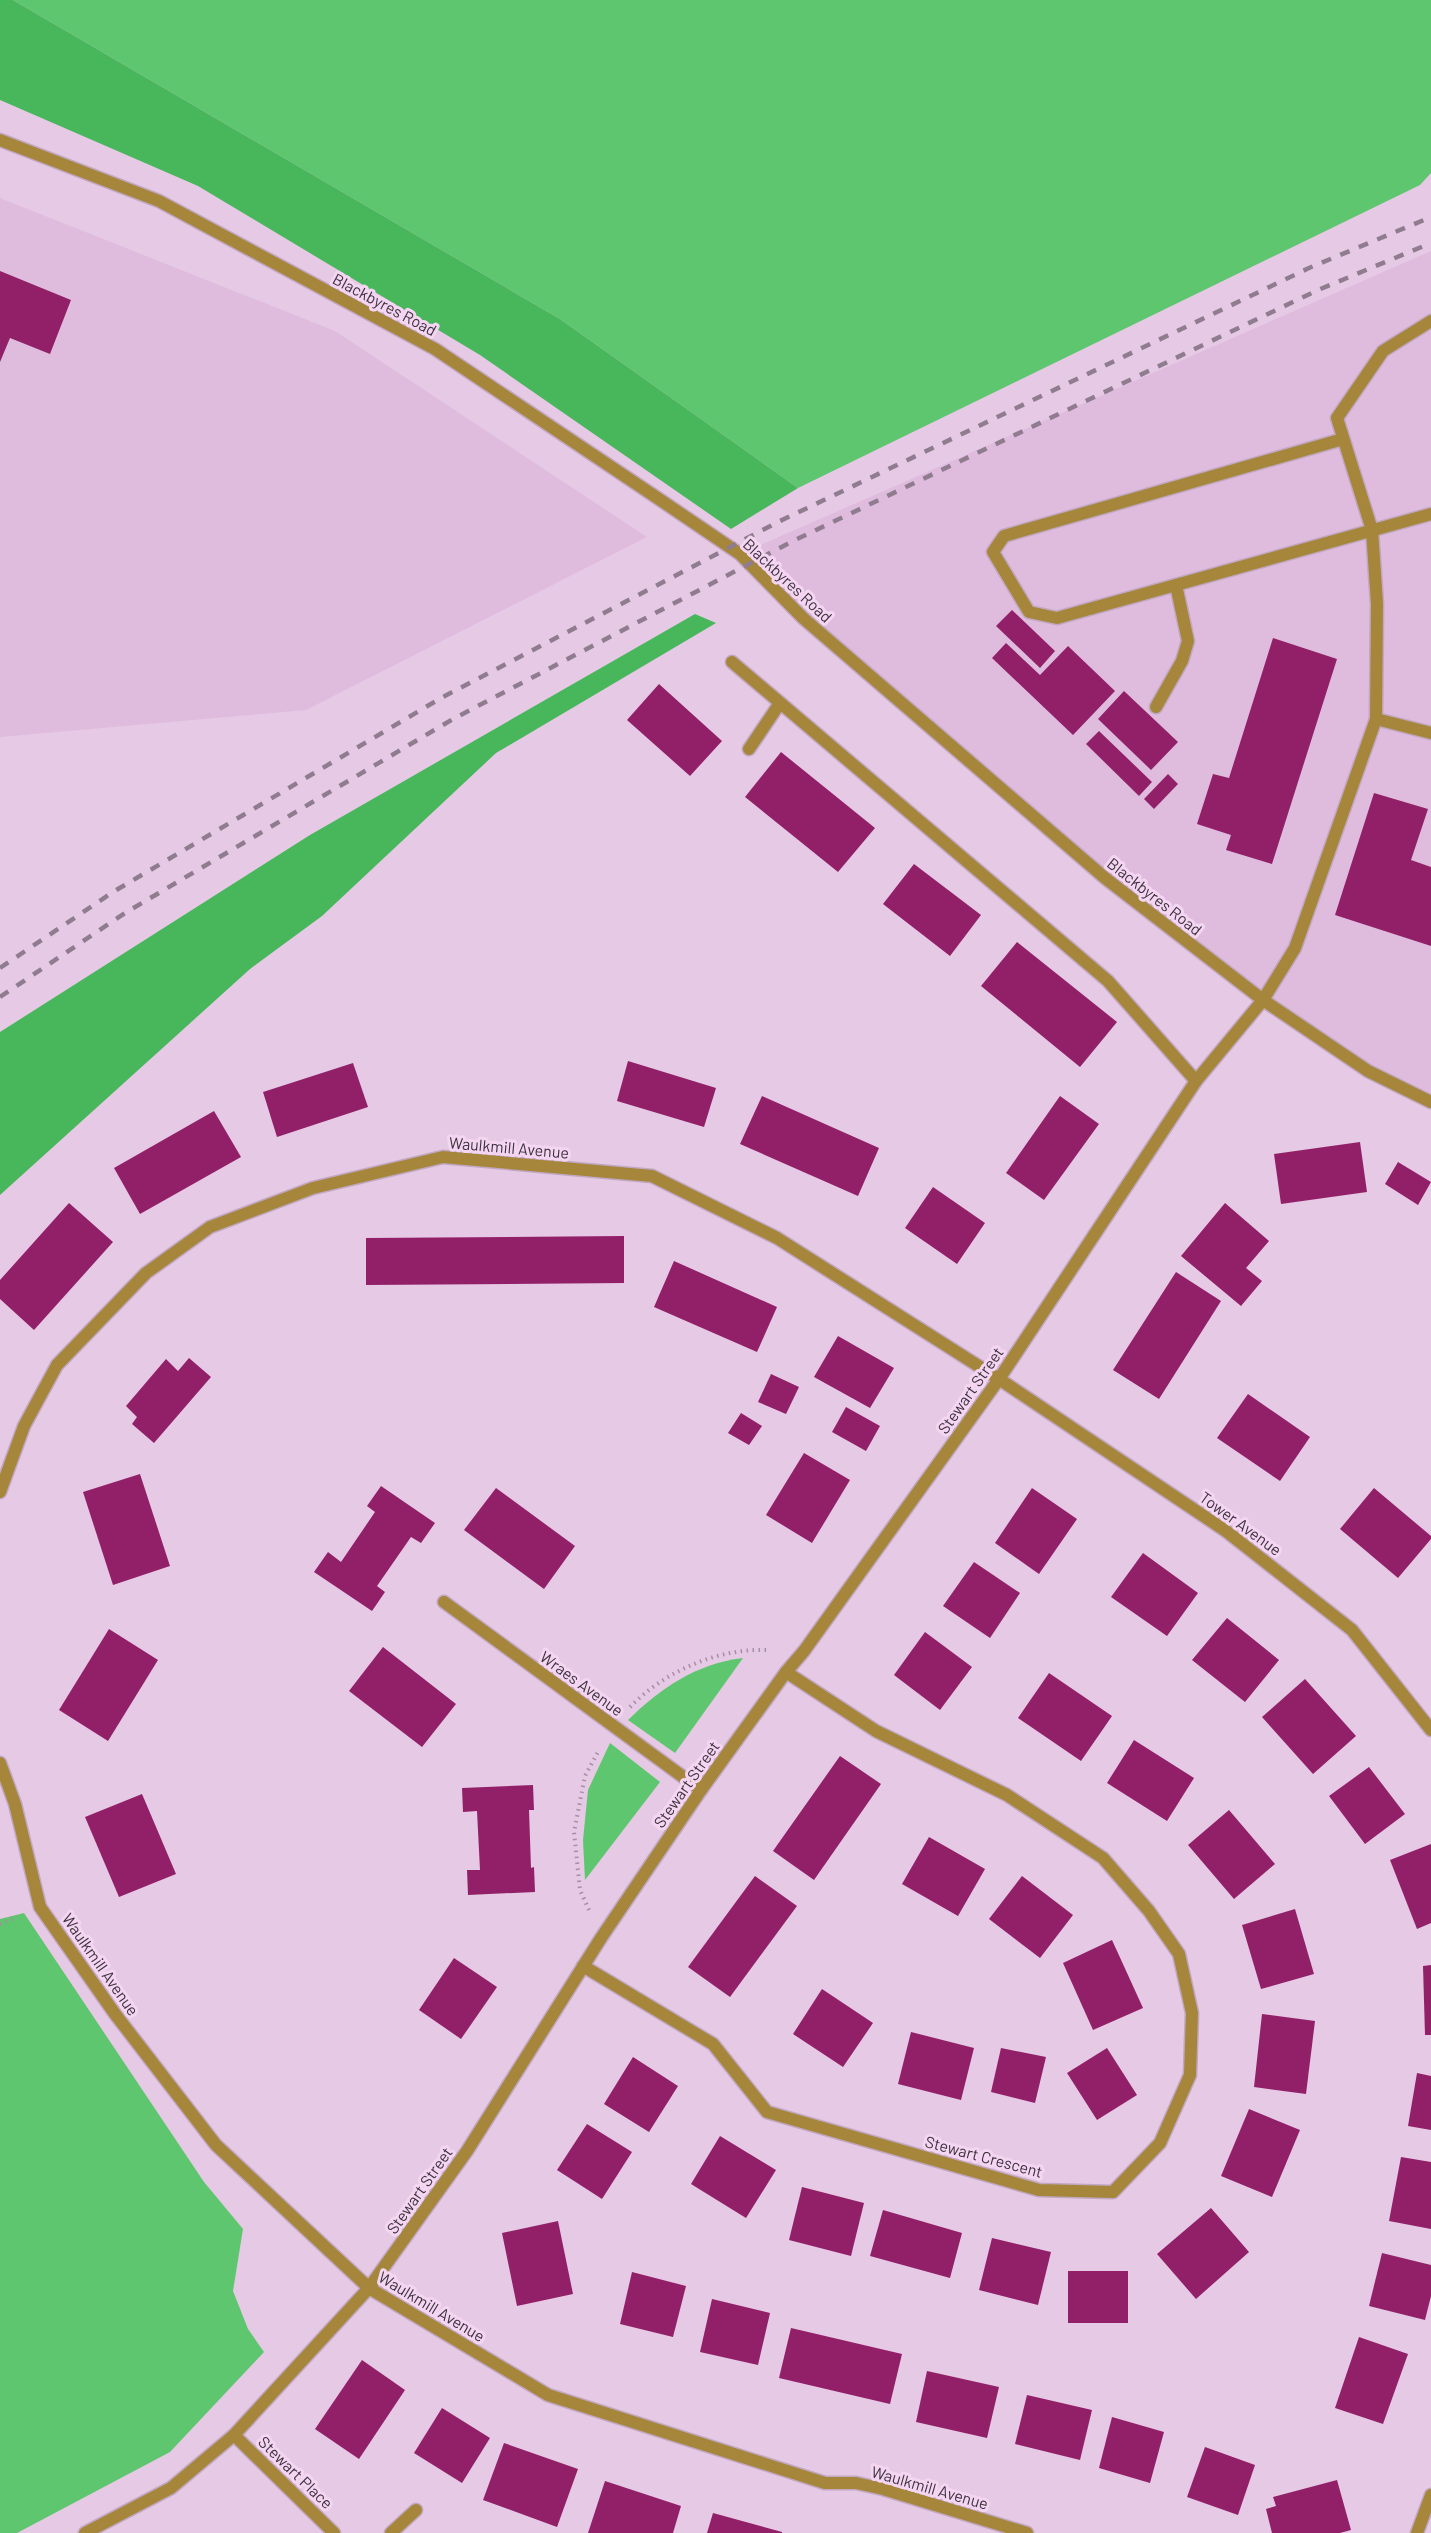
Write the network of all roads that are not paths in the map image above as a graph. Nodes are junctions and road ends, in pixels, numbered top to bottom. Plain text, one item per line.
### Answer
1 (0, 140) edge
2 (1431, 321) edge
3 (1343, 439) junction
4 (1431, 514) edge
5 (1371, 530) junction
6 (1176, 585) junction
7 (732, 662) dead end
8 (780, 703) junction
9 (1156, 707) dead end
10 (1376, 719) junction
11 (1431, 733) edge
12 (749, 749) dead end
13 (1263, 1000) junction
14 (1196, 1081) junction
15 (1431, 1102) edge
16 (999, 1379) junction
17 (0, 1492) edge
18 (444, 1602) dead end
19 (786, 1672) junction
20 (1431, 1730) edge
21 (0, 1763) edge
22 (701, 1790) junction
23 (584, 1966) junction
24 (369, 2288) junction
25 (234, 2435) junction
26 (1431, 2495) edge
27 (416, 2510) dead end
28 (86, 2533) edge
29 (334, 2533) edge
30 (391, 2533) edge
31 (1027, 2533) edge
32 (1417, 2533) edge

1 - 13 street, Blackbyres Road
2 - 3 street, Stewart Street
3 - 5 street, Stewart Street
3 - 6 street
4 - 5 street
5 - 6 street
5 - 10 street, Stewart Street
6 - 9 street
7 - 8 street
8 - 12 street
8 - 14 street
10 - 11 street
10 - 13 street, Stewart Street
13 - 14 street, Stewart Street
13 - 15 street, Blackbyres Road
14 - 16 street, Stewart Street
16 - 17 street, Waulkmill Avenue
16 - 19 street, Stewart Street
16 - 20 street, Tower Avenue
18 - 22 street, Wraes Avenue
19 - 22 street, Stewart Street
19 - 23 street, Stewart Crescent
21 - 24 street, Waulkmill Avenue
22 - 23 street, Stewart Street
23 - 24 street, Stewart Street
24 - 25 street, Stewart Street
24 - 31 street, Waulkmill Avenue
25 - 28 street, Stewart Street
25 - 29 street, Stewart Place
26 - 32 street
27 - 30 street

